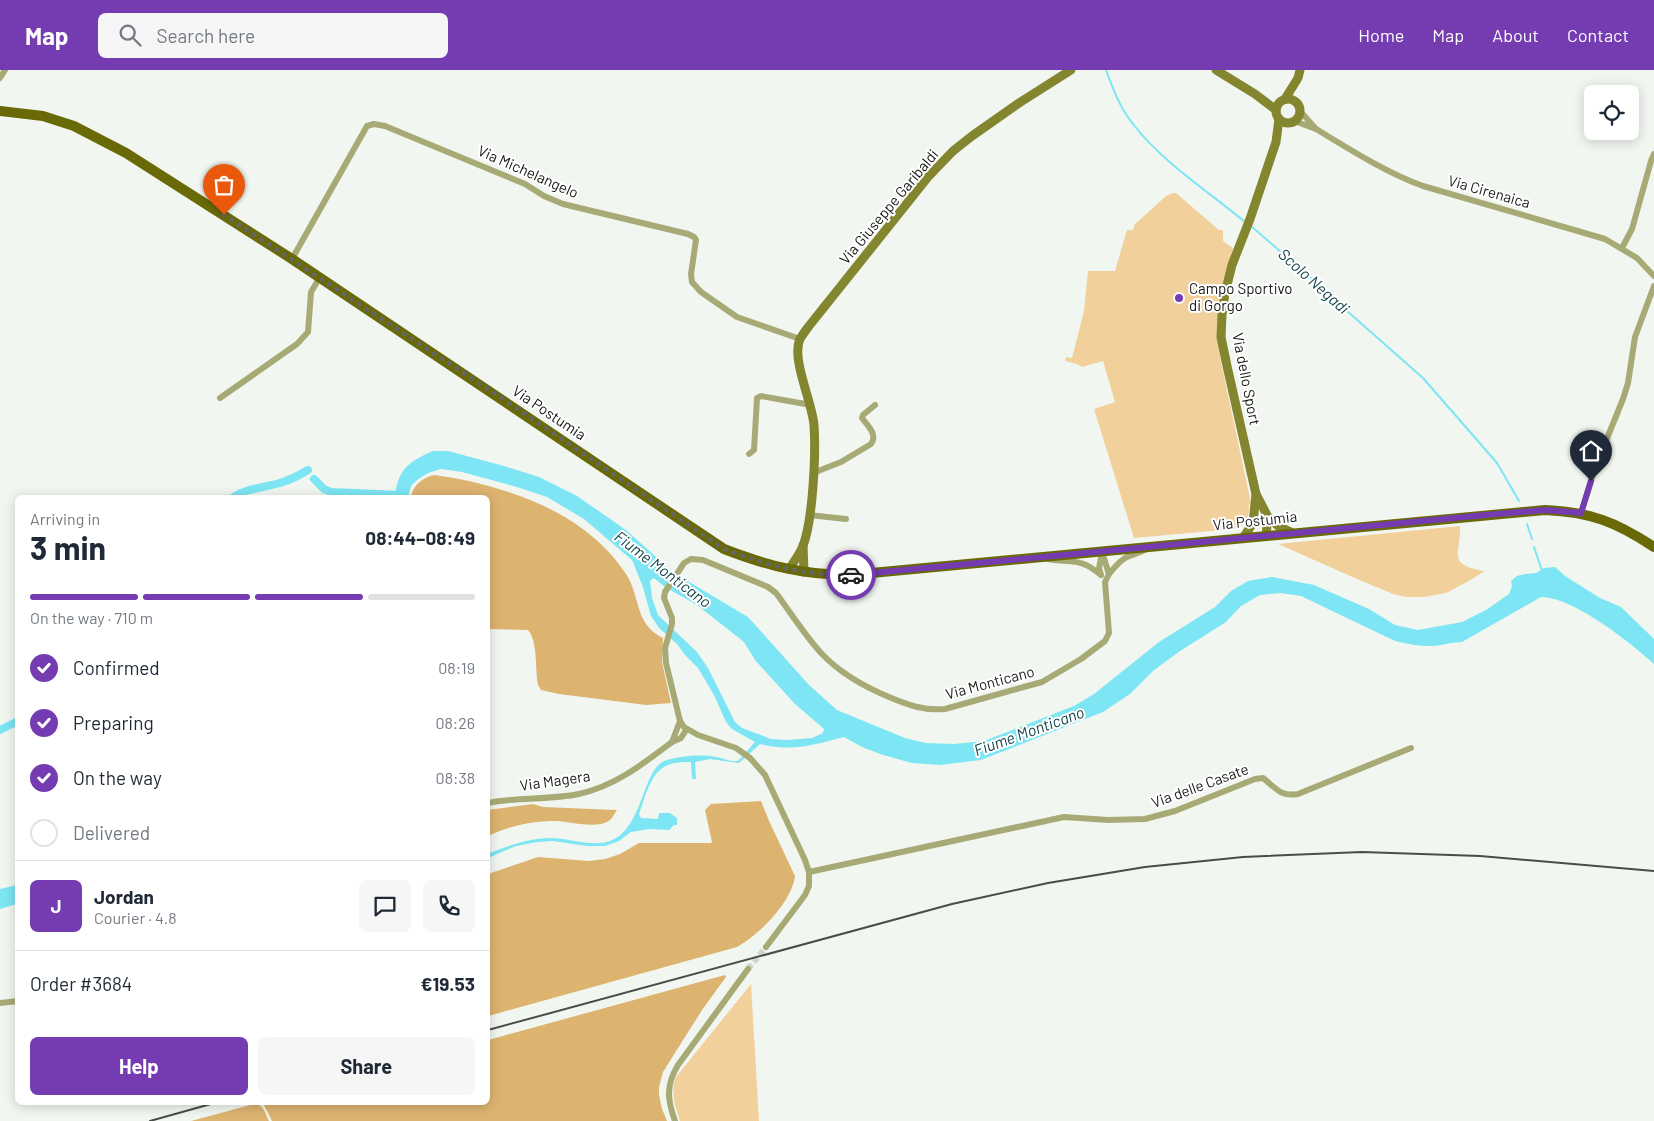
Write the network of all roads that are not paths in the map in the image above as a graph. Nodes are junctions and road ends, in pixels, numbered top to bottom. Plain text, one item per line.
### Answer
1 (5, 70) edge
2 (1071, 70) edge
3 (1216, 70) edge
4 (1299, 74) edge
5 (0, 78) edge
6 (1255, 94) junction
7 (1283, 100) junction
8 (1299, 108) junction
9 (0, 111) edge
10 (1277, 115) junction
11 (1292, 122) junction
12 (1316, 129) junction
13 (1276, 142) junction
14 (1654, 154) edge
15 (1622, 248) junction
16 (292, 259) junction
17 (1654, 276) edge
18 (320, 277) junction
19 (1654, 286) edge
20 (800, 339) junction
21 (220, 398) dead end
22 (810, 405) junction
23 (875, 405) dead end
24 (749, 454) dead end
25 (813, 473) junction
26 (1256, 494) junction
27 (1255, 511) junction
28 (1581, 513) junction
29 (809, 515) junction
30 (1268, 517) junction
31 (846, 519) dead end
32 (1293, 533) junction
33 (1265, 535) junction
34 (1243, 538) junction
35 (803, 545) junction
36 (1152, 546) junction
37 (1654, 547) edge
38 (1102, 552) junction
39 (1040, 557) junction
40 (797, 571) junction
41 (1109, 574) junction
42 (1100, 575) junction
43 (1105, 582) junction
44 (680, 721) junction
45 (686, 730) junction
46 (698, 735) junction
47 (681, 738) junction
48 (672, 742) junction
49 (1411, 748) dead end
50 (490, 803) edge
51 (809, 872) junction
52 (766, 947) tunnel mouth
53 (748, 969) tunnel mouth
54 (15, 1001) edge
55 (0, 1003) edge
56 (675, 1121) edge

1 - 5 street
2 - 20 street, Via Giuseppe Garibaldi
3 - 6 street
4 - 7 street
4 - 8 street
6 - 7 street
6 - 10 street
7 - 8 street
7 - 10 street
8 - 11 street
8 - 12 street, Via Cirenaica
9 - 16 main road, Via Postumia
10 - 11 street
10 - 13 street, Via dello Sport
11 - 12 street, Via Cirenaica
11 - 13 street, Via dello Sport
12 - 15 street, Via Cirenaica
13 - 26 street, Via dello Sport
14 - 15 street
15 - 17 street, Via Cirenaica
16 - 18 main road, Via Postumia
16 - 20 street, Via Michelangelo
18 - 21 street
18 - 40 main road, Via Postumia
19 - 28 street
20 - 22 street
22 - 24 street
22 - 25 street
23 - 25 street
25 - 29 street
26 - 27 street
26 - 30 street, Via dello Sport
27 - 33 street
27 - 34 street
28 - 32 main road, Via Postumia
28 - 37 main road, Via Postumia
29 - 31 street
29 - 35 street
30 - 32 street
30 - 33 street
32 - 33 main road, Via Postumia
33 - 34 main road, Via Postumia
34 - 36 main road, Via Postumia
35 - 40 street
35 - 40 street
36 - 38 main road, Via Postumia
36 - 41 street
38 - 39 main road, Via Postumia
38 - 41 street
38 - 42 street
39 - 40 main road, Via Postumia
39 - 42 street
41 - 43 street
42 - 43 street
43 - 44 street, Via Monticano
44 - 45 street
44 - 48 street
45 - 46 street
45 - 47 street
46 - 47 street, Via Magera
46 - 51 street
47 - 48 street, Via Magera
48 - 50 street, Via Magera
49 - 51 street, Via delle Casate
51 - 52 street
53 - 56 street
54 - 55 street

